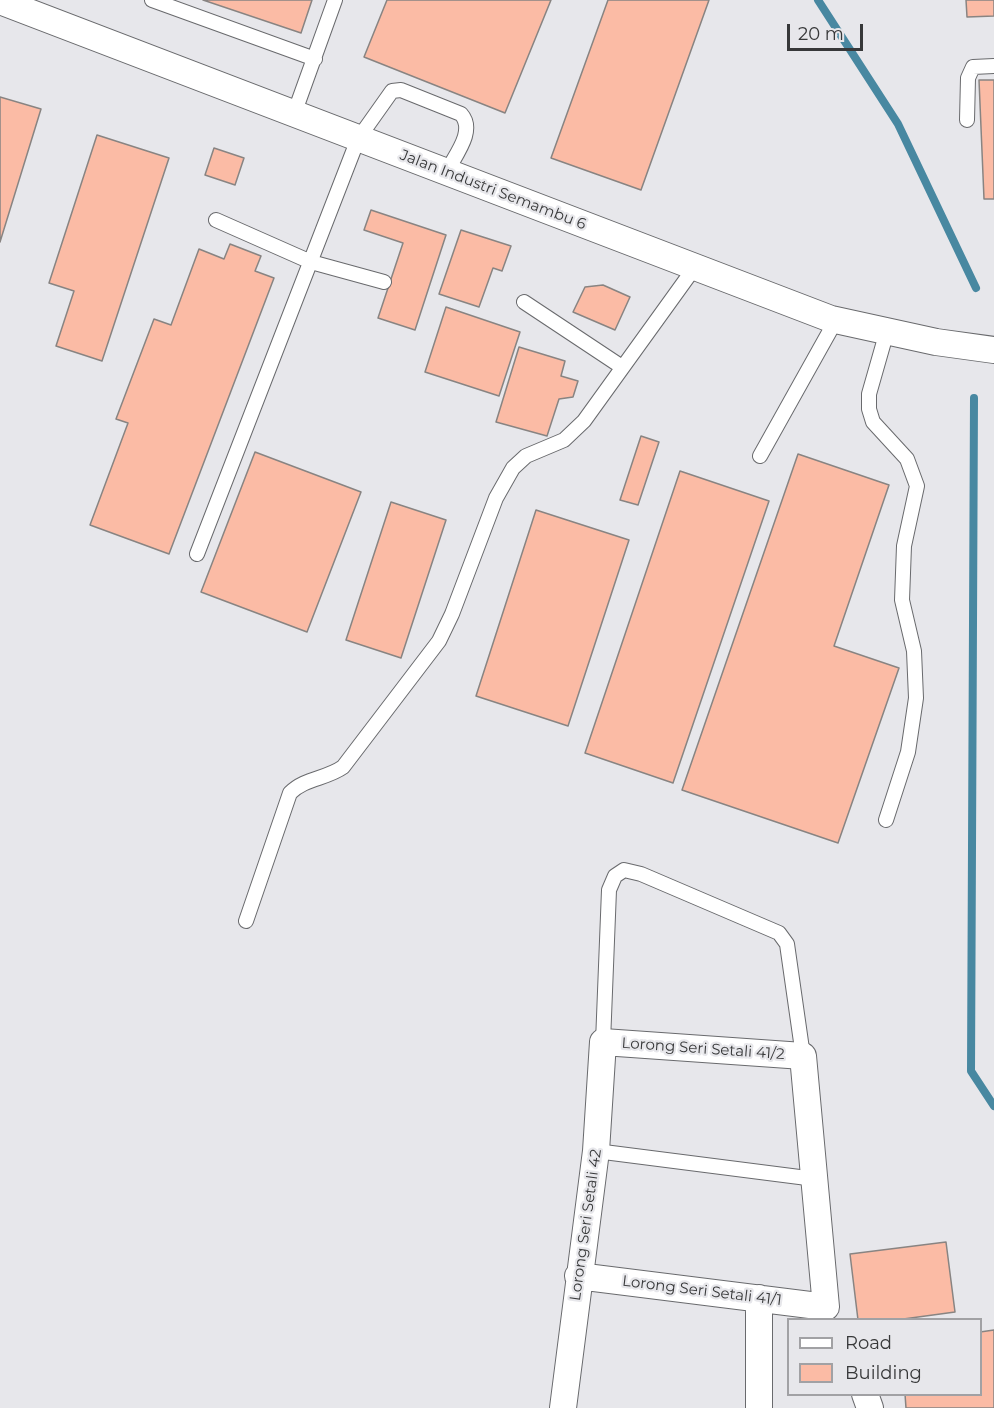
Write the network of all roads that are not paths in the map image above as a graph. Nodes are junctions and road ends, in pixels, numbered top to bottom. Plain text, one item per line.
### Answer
1 (152, 0) edge
2 (335, 0) edge
3 (0, 1) edge
4 (55, 11) edge
5 (315, 59) junction
6 (994, 66) edge
7 (294, 114) junction
8 (967, 120) dead end
9 (358, 139) junction
10 (446, 172) junction
11 (216, 220) dead end
12 (311, 262) junction
13 (695, 267) junction
14 (384, 282) dead end
15 (524, 302) dead end
16 (836, 320) junction
17 (886, 331) junction
18 (994, 350) edge
19 (622, 367) junction
20 (760, 456) dead end
21 (197, 554) dead end
22 (886, 820) dead end
23 (246, 921) dead end
24 (603, 1042) junction
25 (803, 1056) junction
26 (596, 1151) junction
27 (815, 1179) junction
28 (578, 1276) junction
29 (759, 1298) junction
30 (828, 1310) edge
31 (563, 1408) edge
32 (759, 1408) edge

1 - 5 lane
2 - 5 lane
3 - 4 street, Jalan Industri Semambu 6
4 - 7 street, Jalan Industri Semambu 6
5 - 7 lane
6 - 8 lane
7 - 9 street, Jalan Industri Semambu 6
9 - 10 street, Jalan Industri Semambu 6
9 - 10 lane
9 - 12 lane
10 - 13 street, Jalan Industri Semambu 6
11 - 12 lane
12 - 14 lane
12 - 21 lane
13 - 16 street, Jalan Industri Semambu 6
13 - 19 lane
15 - 19 lane
16 - 17 street, Jalan Industri Semambu 6
16 - 20 lane
17 - 18 street, Jalan Industri Semambu 6
17 - 22 lane
19 - 23 lane
24 - 25 street, Lorong Seri Setali 41/2
24 - 25 lane
24 - 26 street, Lorong Seri Setali 42
25 - 27 street
26 - 27 lane
26 - 28 street, Lorong Seri Setali 42
27 - 30 street
28 - 29 street, Lorong Seri Setali 41/1
28 - 31 street, Lorong Seri Setali 42
29 - 30 street, Lorong Seri Setali 41/1
29 - 32 street

